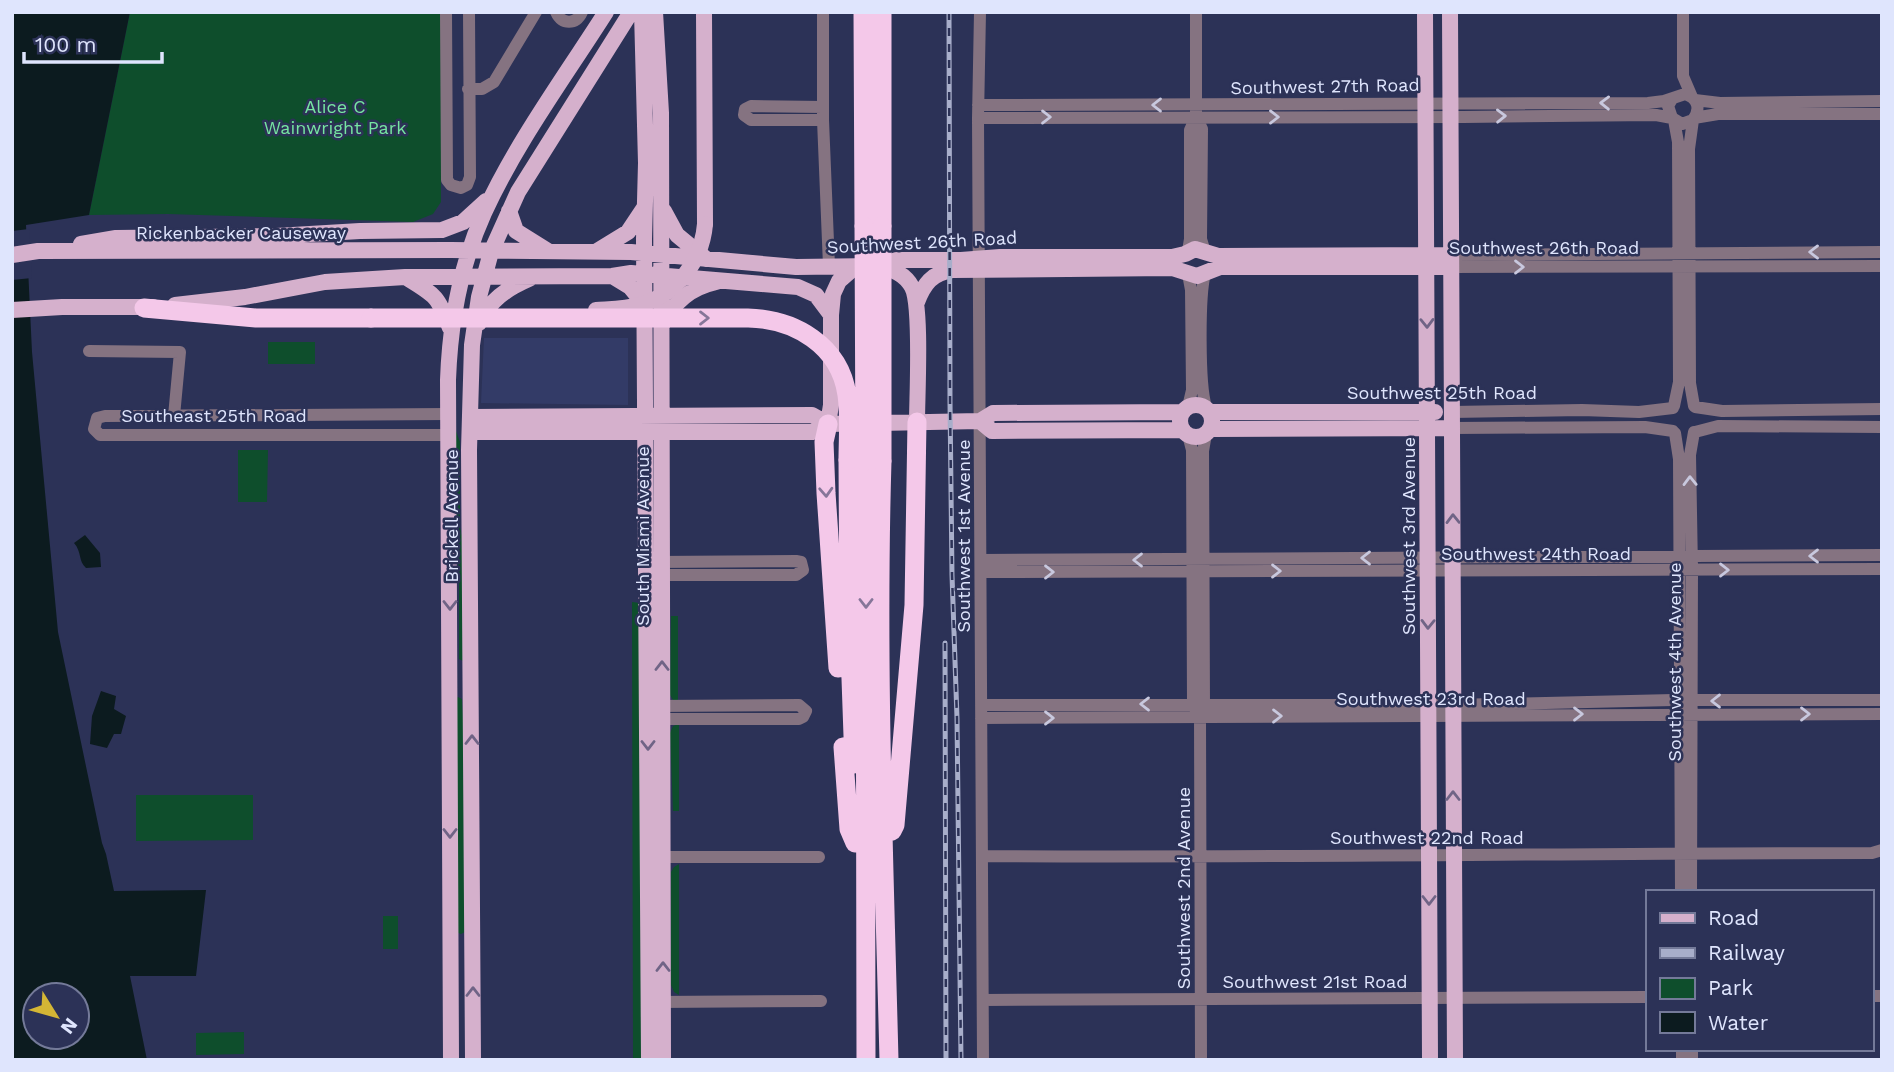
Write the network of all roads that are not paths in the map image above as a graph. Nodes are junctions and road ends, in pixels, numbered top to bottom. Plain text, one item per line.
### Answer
1 (446, 12) edge
2 (469, 12) edge
3 (536, 12) edge
4 (556, 12) edge
5 (582, 12) edge
6 (606, 12) edge
7 (631, 12) edge
8 (642, 12) edge
9 (655, 12) edge
10 (704, 12) edge
11 (823, 12) edge
12 (863, 12) edge
13 (882, 12) edge
14 (980, 12) edge
15 (1196, 12) edge
16 (1425, 12) edge
17 (1450, 12) edge
18 (1683, 12) edge
19 (620, 30) junction
20 (642, 43) junction
21 (1683, 75) junction
22 (468, 89) junction
23 (1674, 98) junction
24 (1693, 98) junction
25 (1882, 101) edge
26 (1426, 109) junction
27 (1451, 110) junction
28 (978, 111) junction
29 (1196, 111) junction
30 (823, 114) junction
31 (1882, 114) edge
32 (1673, 119) junction
33 (1694, 119) junction
34 (494, 195) junction
35 (654, 206) junction
36 (509, 211) junction
37 (873, 226) junction
38 (471, 250) junction
39 (38, 251) junction
40 (491, 252) junction
41 (550, 252) junction
42 (595, 252) junction
43 (1882, 252) edge
44 (645, 253) junction
45 (1206, 253) junction
46 (12, 255) edge
47 (662, 255) junction
48 (1690, 259) junction
49 (1426, 260) junction
50 (1677, 260) junction
51 (708, 261) junction
52 (1451, 261) junction
53 (1186, 262) junction
54 (979, 263) junction
55 (876, 266) junction
56 (1882, 266) edge
57 (829, 267) junction
58 (855, 267) junction
59 (1206, 272) junction
60 (645, 274) junction
61 (662, 274) junction
62 (484, 276) junction
63 (534, 276) junction
64 (612, 276) junction
65 (405, 277) junction
66 (463, 277) junction
67 (718, 282) junction
68 (917, 302) junction
69 (644, 304) junction
70 (144, 308) junction
71 (12, 310) edge
72 (831, 314) junction
73 (563, 317) junction
74 (662, 325) junction
75 (451, 331) junction
76 (473, 335) junction
77 (89, 351) dead end
78 (1695, 406) junction
79 (1673, 407) junction
80 (1882, 408) edge
81 (1185, 409) junction
82 (449, 414) junction
83 (662, 414) junction
84 (386, 415) junction
85 (645, 415) junction
86 (174, 416) junction
87 (189, 416) junction
88 (287, 416) junction
89 (1208, 420) junction
90 (1427, 420) junction
91 (1452, 420) junction
92 (980, 421) junction
93 (917, 422) junction
94 (470, 424) junction
95 (556, 424) junction
96 (828, 424) junction
97 (1882, 428) edge
98 (653, 432) junction
99 (1185, 432) junction
100 (1674, 432) junction
101 (1695, 432) junction
102 (188, 433) junction
103 (286, 434) junction
104 (386, 434) junction
105 (449, 435) junction
106 (469, 450) junction
107 (865, 461) junction
108 (1882, 555) edge
109 (1692, 556) junction
110 (1678, 563) junction
111 (1428, 564) junction
112 (1453, 565) junction
113 (981, 566) junction
114 (1198, 566) junction
115 (654, 568) junction
116 (1882, 569) edge
117 (1692, 570) junction
118 (450, 678) junction
119 (472, 678) junction
120 (1882, 700) edge
121 (1685, 701) junction
122 (1199, 708) junction
123 (1428, 710) junction
124 (1453, 710) junction
125 (981, 712) junction
126 (655, 713) junction
127 (1685, 714) junction
128 (1882, 714) edge
129 (855, 843) junction
130 (884, 847) junction
131 (1686, 853) junction
132 (1879, 853) edge
133 (1454, 855) junction
134 (982, 856) junction
135 (1200, 856) junction
136 (1429, 856) junction
137 (656, 857) junction
138 (819, 857) dead end
139 (1681, 890) edge
140 (1691, 890) edge
141 (867, 924) junction
142 (1646, 997) edge
143 (1430, 998) junction
144 (1200, 999) junction
145 (1454, 999) junction
146 (821, 1000) dead end
147 (983, 1000) junction
148 (656, 1002) junction
149 (451, 1060) edge
150 (473, 1060) edge
151 (649, 1060) edge
152 (663, 1060) edge
153 (866, 1060) edge
154 (889, 1060) edge
155 (983, 1060) edge
156 (1201, 1060) edge
157 (1430, 1060) edge
158 (1455, 1060) edge

1 - 22 street
2 - 22 street
3 - 22 street
4 - 5 street
6 - 34 main road, Brickell Avenue
7 - 19 main road, Brickell Avenue
8 - 20 main road, South Miami Avenue
9 - 35 main road, South Miami Avenue
10 - 73 main road, bridge
11 - 30 street
12 - 37 highway
13 - 37 highway
14 - 28 street, Southwest 1st Avenue
15 - 29 street
16 - 26 main road, Southwest 3rd Avenue
17 - 27 main road
18 - 21 street
19 - 20 main road
19 - 36 main road, Brickell Avenue
20 - 35 main road, South Miami Avenue
21 - 23 street
21 - 24 street
23 - 24 street
23 -> 27 street, Southwest 27th Road
23 - 32 street
24 - 25 street
24 - 33 street
26 - 27 street, Southwest 27th Road
26 - 29 street, Southwest 27th Road
26 - 49 main road, Southwest 3rd Avenue
27 -> 32 street, Southwest 27th Road
27 - 52 main road
28 - 29 street, Southwest 27th Road
28 - 54 street, Southwest 1st Avenue
29 - 45 street
29 - 53 street
30 - 30 street
30 - 57 street
31 - 33 street
32 - 33 street
32 - 50 street
33 - 48 street
34 - 38 main road, Brickell Avenue
34 - 39 main road
35 - 42 main road
35 - 44 main road, South Miami Avenue
35 - 47 main road, South Miami Avenue
35 - 51 main road
36 - 40 main road, Brickell Avenue
36 - 41 main road
37 - 107 highway, bridge
38 - 39 main road, Rickenbacker Causeway
38 - 40 main road, Rickenbacker Causeway
38 - 66 main road, Brickell Avenue
39 - 46 main road, Rickenbacker Causeway
40 - 41 main road, Rickenbacker Causeway
40 - 62 main road, Brickell Avenue
41 - 42 main road, Southwest 26th Road
42 - 44 main road, Southwest 26th Road
43 -> 48 street, Southwest 26th Road
44 - 47 main road, Southwest 26th Road
44 - 60 main road, South Miami Avenue
45 - 49 main road, Southwest 26th Road
45 - 53 main road
45 - 59 main road
47 - 51 main road, Southwest 26th Road
47 - 61 main road, South Miami Avenue
48 - 50 street, Southwest 26th Road
48 - 56 street, Southwest 26th Road
48 - 78 street
49 - 52 main road, Southwest 26th Road
49 - 59 main road, Southwest 26th Road
49 -> 90 main road, Southwest 3rd Avenue
50 - 52 street, Southwest 26th Road
50 - 79 street
51 - 57 main road, Southwest 26th Road
52 - 91 main road
53 - 54 main road, Southwest 26th Road
53 - 59 main road
53 - 81 street
54 - 55 main road, Southwest 26th Road
54 - 68 main road, Southwest 26th Road
54 - 92 street, Southwest 1st Avenue
55 - 58 main road, Southwest 26th Road
55 - 68 main road
57 - 58 main road, Southwest 26th Road
58 - 72 main road
59 - 89 street, Southwest 2nd Avenue
60 - 61 main road
60 - 64 main road
60 - 69 main road, South Miami Avenue
61 - 67 main road
61 - 74 main road, South Miami Avenue
62 - 63 main road
62 - 66 main road
62 - 76 main road, Brickell Avenue
63 - 64 main road
63 - 76 main road
64 - 69 main road
65 - 66 main road
65 - 70 main road
65 - 75 main road
66 - 75 main road, Brickell Avenue
67 - 72 main road
67 - 74 main road
68 - 93 main road
69 - 85 main road, South Miami Avenue
70 - 71 main road
70 - 73 highway, bridge
72 - 96 main road
73 -> 107 highway, bridge
74 - 83 main road, South Miami Avenue
75 - 82 main road, Brickell Avenue
76 - 94 main road, Brickell Avenue
77 - 86 street
78 - 79 street
78 - 80 street
78 - 101 street
79 - 91 street, Southwest 25th Road
79 - 100 street
81 - 89 main road
81 - 92 main road
81 - 99 main road
82 - 84 street, Southeast 25th Road
82 - 105 main road, Brickell Avenue
82 - 106 main road
83 - 85 main road
83 - 96 main road
83 - 98 main road, South Miami Avenue
84 - 88 street, Southeast 25th Road
84 - 104 street
85 - 95 main road
85 - 98 main road, South Miami Avenue
86 - 87 street, Southeast 25th Road
86 - 102 street, Southeast 25th Road
87 - 88 street, Southeast 25th Road
87 - 102 street
88 - 103 street
89 - 90 main road, Southwest 25th Road
89 - 99 main road
89 - 114 street, Southwest 2nd Avenue
90 - 91 main road, Southwest 25th Road
90 - 111 main road, Southwest 3rd Avenue
91 - 100 street, Southwest 25th Road
112 -> 91 main road
92 - 93 main road
92 - 99 main road
92 - 113 street, Southwest 1st Avenue
93 - 96 main road
93 - 130 highway
94 - 95 main road
94 - 106 main road, Brickell Avenue
95 - 98 main road
96 - 98 main road
96 -> 129 highway
97 - 101 street
98 - 115 main road, South Miami Avenue
99 - 114 street, Southwest 2nd Avenue
100 - 101 street
100 - 110 street, Southwest 4th Avenue
109 -> 101 street, Southwest 4th Avenue
102 - 103 street, Southeast 25th Road
103 - 104 street, Southeast 25th Road
104 - 105 street, Southeast 25th Road
105 -> 118 main road, Brickell Avenue
106 - 119 main road, Brickell Avenue
107 - 129 highway
107 - 130 highway
107 -> 141 highway
108 -> 109 street, Southwest 24th Road
109 - 110 street, Southwest 24th Road
109 - 117 street, Southwest 4th Avenue
110 - 112 street, Southwest 24th Road
110 - 117 street, Southwest 24th Road
110 - 121 street, Southwest 4th Avenue
111 - 112 street, Southwest 24th Road
111 - 114 street, Southwest 24th Road
111 -> 123 main road, Southwest 3rd Avenue
112 - 124 main road
113 - 114 street, Southwest 24th Road
113 - 125 street, Southwest 1st Avenue
114 - 122 street, Southwest 2nd Avenue
115 - 115 street
115 - 126 main road, South Miami Avenue
117 -> 116 street, Southwest 24th Road
117 - 121 street, Southwest 4th Avenue
118 - 119 main road
118 -> 149 main road, Brickell Avenue
150 -> 119 main road, Brickell Avenue
120 -> 121 street, Southwest 23rd Road
121 - 124 street, Southwest 23rd Road
121 - 127 street, Southwest 4th Avenue
122 - 123 street, Southwest 23rd Road
122 - 125 street, Southwest 23rd Road
122 - 135 street, Southwest 2nd Avenue
123 - 124 street, Southwest 23rd Road
123 - 136 main road, Southwest 3rd Avenue
124 -> 127 street, Southwest 23rd Road
133 -> 124 main road
125 - 134 street, Southwest 1st Avenue
126 - 126 street
126 - 137 main road, South Miami Avenue
127 -> 128 street, Southwest 23rd Road
127 - 131 street, Southwest 4th Avenue
129 - 141 highway
130 - 154 highway
131 - 132 street, Southwest 22nd Road
131 - 133 street, Southwest 22nd Road
131 - 139 street, Southwest 4th Avenue
131 - 140 street, Southwest 4th Avenue
133 - 136 street, Southwest 22nd Road
133 - 145 main road
134 - 135 street, Southwest 22nd Road
134 - 147 street, Southwest 1st Avenue
135 - 136 street, Southwest 22nd Road
135 - 144 street, Southwest 2nd Avenue
136 -> 143 main road, Southwest 3rd Avenue
137 - 138 street
137 - 148 main road, South Miami Avenue
141 - 153 highway
142 - 145 street, Southwest 21st Road
143 - 144 street, Southwest 21st Road
143 - 145 street, Southwest 21st Road
143 - 157 main road, Southwest 3rd Avenue
144 - 147 street, Southwest 21st Road
144 - 156 street, Southwest 2nd Avenue
145 - 158 main road
146 - 148 street
147 - 155 street, Southwest 1st Avenue
148 - 151 main road, South Miami Avenue
148 - 152 main road, South Miami Avenue

